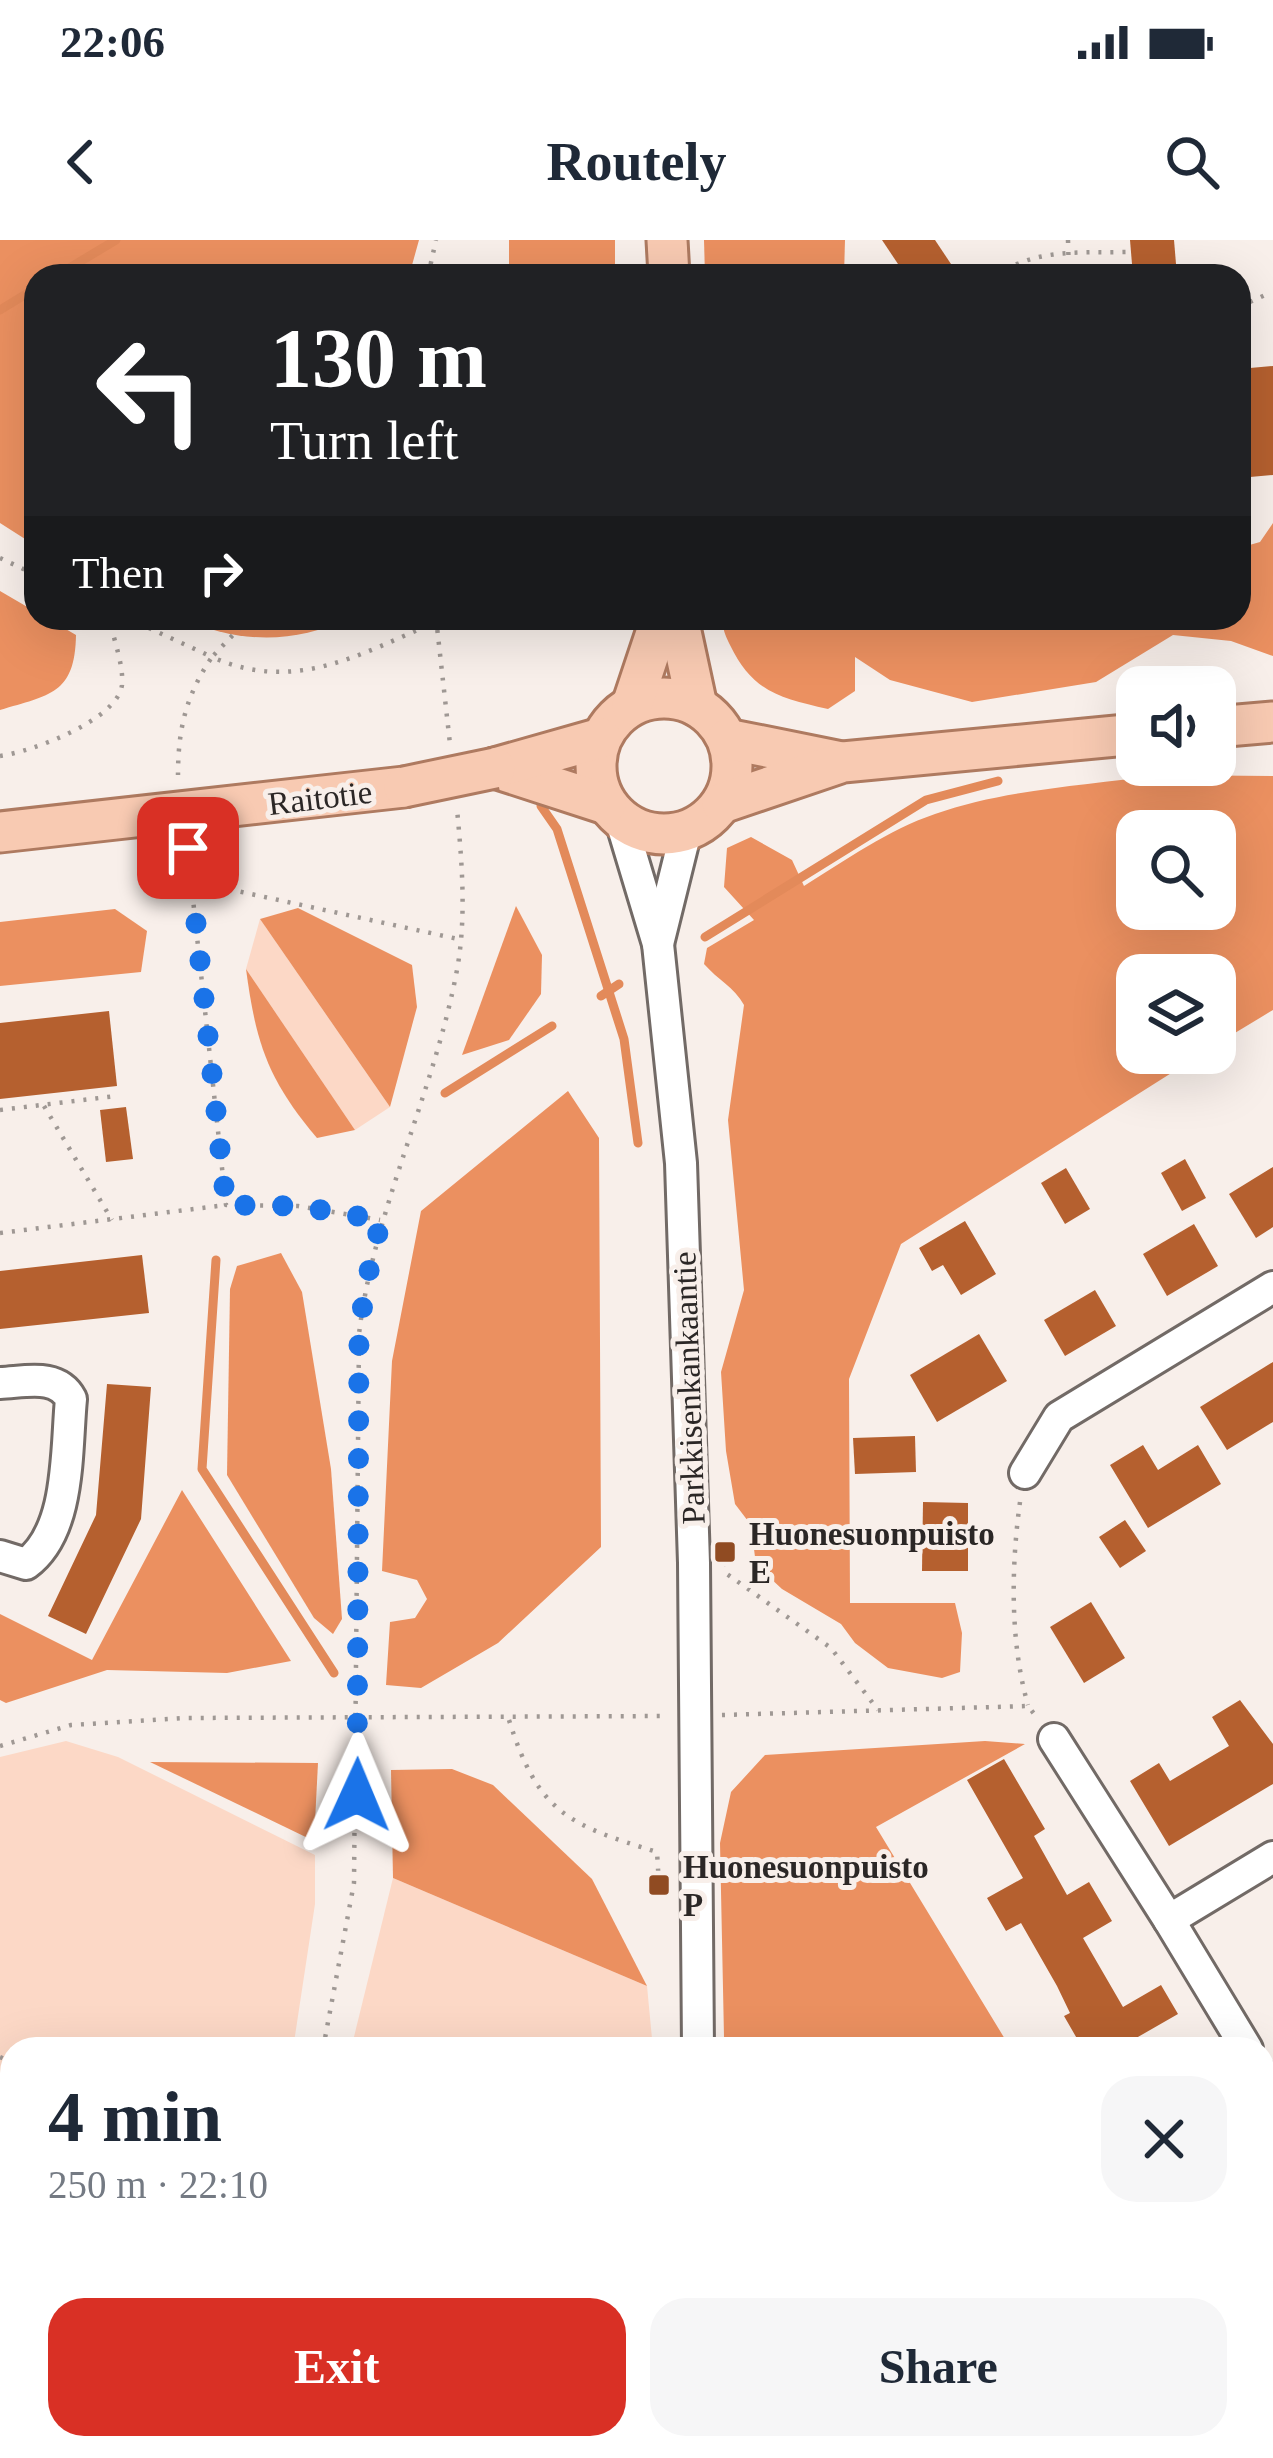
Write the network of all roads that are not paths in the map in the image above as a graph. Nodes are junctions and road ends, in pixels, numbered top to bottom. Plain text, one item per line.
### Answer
1 (657, 630) edge
2 (681, 630) edge
3 (632, 705) junction
4 (697, 706) junction
5 (1273, 722) edge
6 (1236, 725) edge
7 (1116, 736) edge
8 (601, 738) junction
9 (727, 739) junction
10 (843, 762) junction
11 (495, 768) junction
12 (722, 803) junction
13 (614, 812) junction
14 (686, 831) junction
15 (0, 832) edge
16 (658, 944) junction
17 (1273, 1287) edge
18 (0, 1383) edge
19 (1025, 1473) road end
20 (0, 1556) edge
21 (1054, 1739) road end
22 (1273, 1857) edge
23 (1169, 1921) junction
24 (698, 2037) edge
25 (1240, 2037) edge

1 - 3 main road
2 - 4 main road
3 - 4 main road
3 - 8 main road
4 - 9 main road
5 - 6 main road
7 - 10 main road
8 - 11 main road, Raitotie
8 - 13 main road
9 - 10 main road
9 - 12 main road
10 - 12 main road
11 - 13 main road, Raitotie
11 - 15 main road, Raitotie, bridge
12 - 14 main road
13 - 14 main road
13 - 16 street, Parkkisenkankaantie
14 - 16 street, Parkkisenkankaantie
16 - 24 street, Parkkisenkankaantie
17 - 19 street
18 - 20 street
21 - 23 street
22 - 23 street
23 - 25 street

